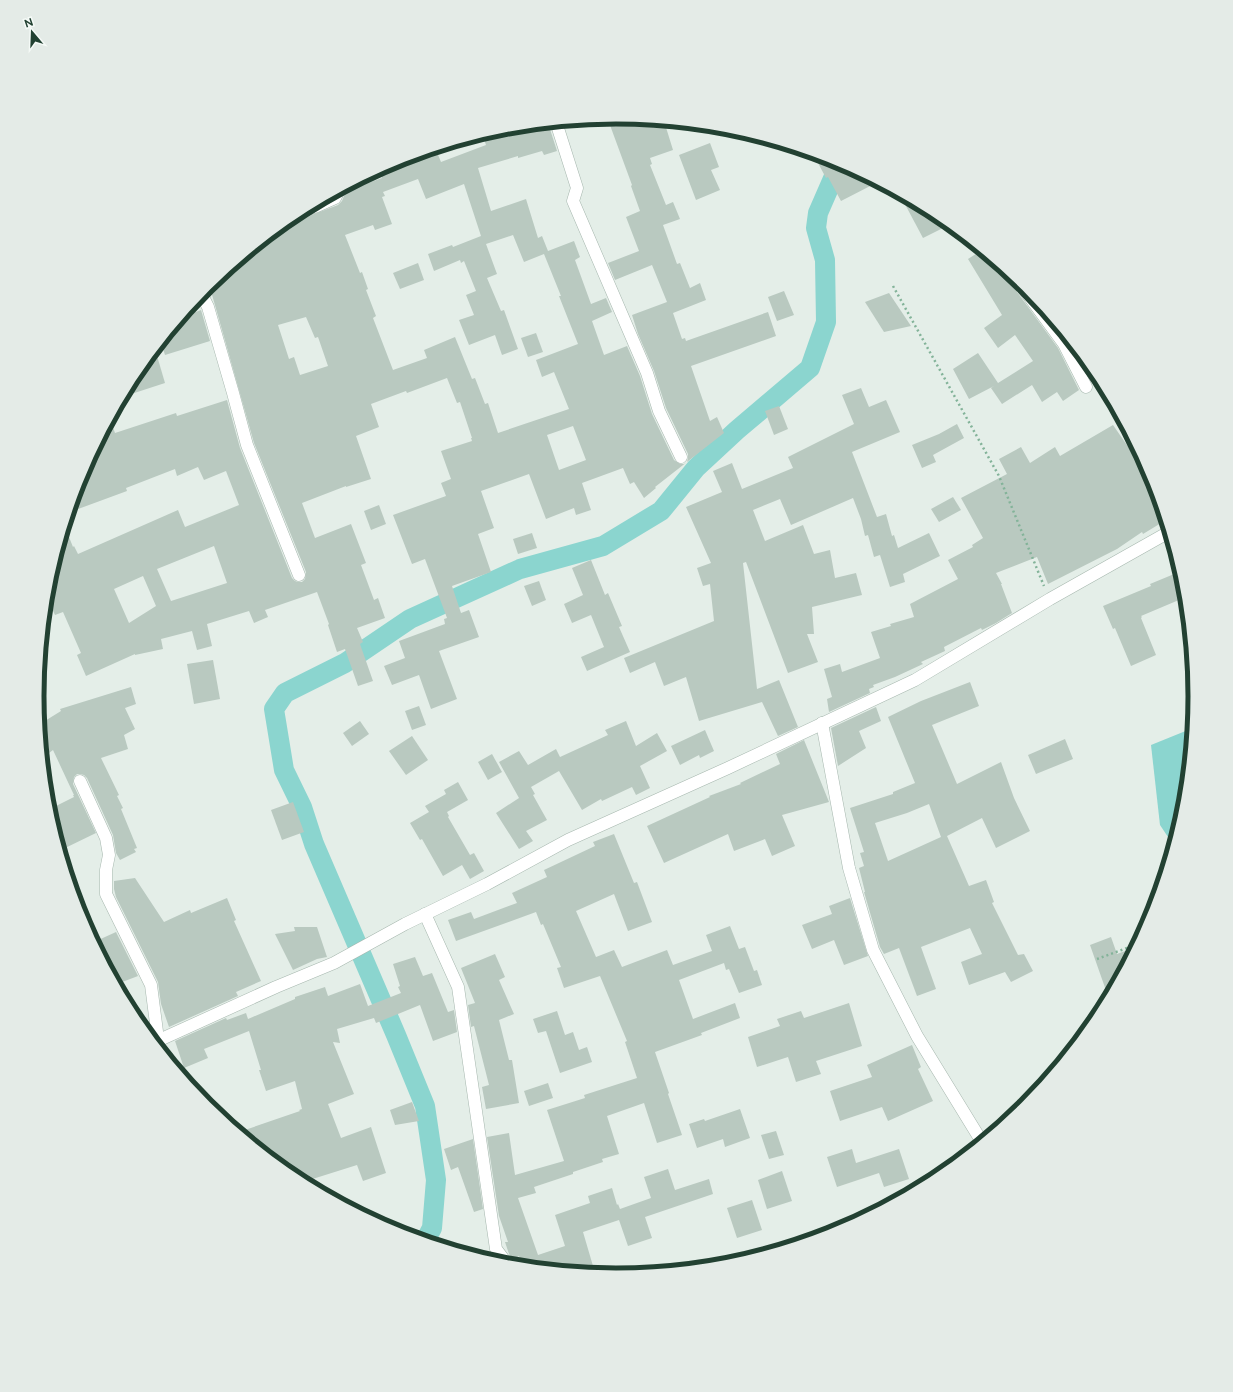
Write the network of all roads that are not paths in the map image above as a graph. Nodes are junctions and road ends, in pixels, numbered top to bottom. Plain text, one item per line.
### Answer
1 (558, 127) edge
2 (204, 299) edge
3 (1041, 312) edge
4 (1086, 387) dead end
5 (681, 457) dead end
6 (1165, 534) edge
7 (299, 574) dead end
8 (822, 724) junction
9 (80, 781) dead end
10 (425, 914) junction
11 (156, 1037) edge
12 (160, 1042) edge
13 (980, 1138) edge
14 (501, 1256) edge

1 - 5 street
2 - 7 street
3 - 4 street
6 - 8 street
8 - 10 street
8 - 13 street
9 - 11 street
10 - 12 street
10 - 14 street

